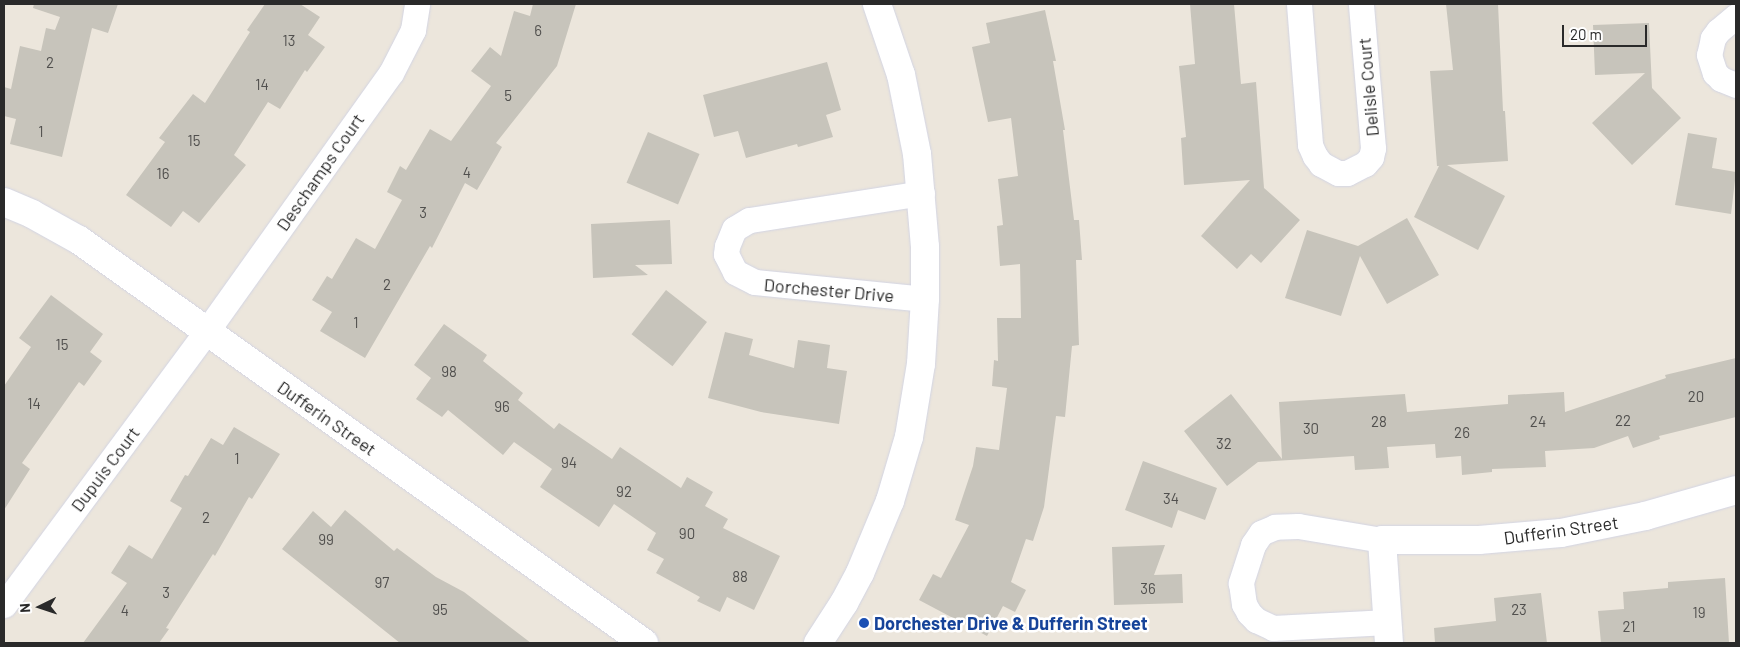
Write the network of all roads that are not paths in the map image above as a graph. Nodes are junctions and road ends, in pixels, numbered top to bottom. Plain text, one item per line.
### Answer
1 (417, 4) edge
2 (877, 4) edge
3 (1300, 4) edge
4 (1362, 4) edge
5 (1736, 16) edge
6 (1736, 84) edge
7 (922, 193) junction
8 (4, 202) edge
9 (925, 299) junction
10 (206, 332) junction
11 (1736, 490) edge
12 (1382, 540) junction
13 (4, 605) edge
14 (1388, 632) edge
15 (644, 643) edge
16 (818, 643) edge

1 - 10 street, Deschamps Court
2 - 7 street
3 - 4 street, Delisle Court
5 - 6 street
7 - 9 street
7 - 9 street, Dorchester Drive
8 - 10 street, Dufferin Street
9 - 16 street
10 - 13 street, Dupuis Court
10 - 15 street, Dufferin Street
11 - 12 street, Dufferin Street
12 - 14 street, Dufferin Street
12 - 14 street, Dufferin Street

